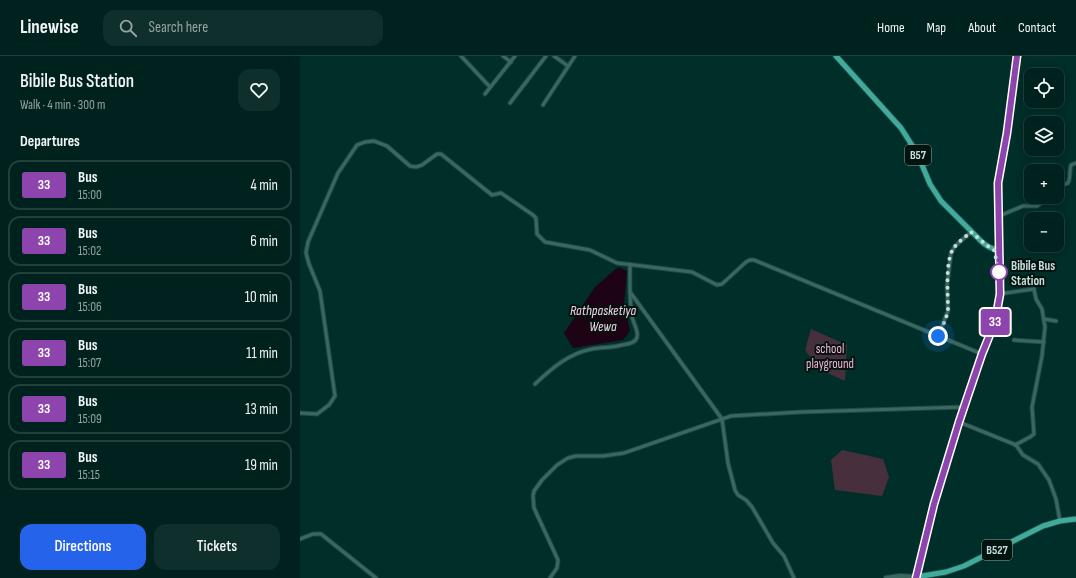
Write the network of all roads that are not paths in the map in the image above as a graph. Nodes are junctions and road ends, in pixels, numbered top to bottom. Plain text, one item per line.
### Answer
1 (461, 56) edge
2 (503, 56) edge
3 (515, 56) edge
4 (546, 56) edge
5 (554, 56) edge
6 (575, 56) edge
7 (836, 56) edge
8 (1017, 56) edge
9 (511, 62) junction
10 (568, 66) junction
11 (490, 87) junction
12 (485, 94) dead end
13 (510, 102) dead end
14 (543, 105) dead end
15 (1076, 163) edge
16 (1064, 184) edge
17 (1040, 204) edge
18 (999, 216) junction
19 (971, 232) junction
20 (999, 251) junction
21 (630, 264) junction
22 (630, 292) junction
23 (1000, 294) junction
24 (1044, 319) junction
25 (1056, 322) dead end
26 (938, 336) junction
27 (1014, 340) dead end
28 (1044, 342) junction
29 (982, 354) junction
30 (535, 384) dead end
31 (964, 406) junction
32 (300, 413) edge
33 (722, 419) junction
34 (959, 422) junction
35 (1015, 445) junction
36 (1076, 519) edge
37 (1060, 521) junction
38 (300, 539) edge
39 (376, 578) edge
40 (550, 578) edge
41 (794, 578) edge
42 (886, 578) edge
43 (916, 578) edge

1 - 11 street
2 - 9 street
3 - 9 street
4 - 13 street
5 - 10 street
6 - 10 street
7 - 19 main road, B57
8 - 18 highway
9 - 11 street
10 - 14 street
11 - 12 street
15 - 16 street
17 - 18 street
18 - 20 highway
19 - 20 main road, B57
19 - 26 street
20 - 23 highway
21 - 22 street
21 - 26 street
21 - 32 street
22 - 30 street
22 - 33 street
23 - 24 street
23 - 29 highway
24 - 25 street
24 - 28 street
26 - 29 street
27 - 28 street
28 - 35 street
29 - 31 highway
31 - 33 street
31 - 34 highway
33 - 40 street
33 - 41 street
34 - 35 street
34 - 43 highway
35 - 37 street
36 - 37 main road, B527
37 - 43 main road, B527
38 - 39 street
42 - 43 street

